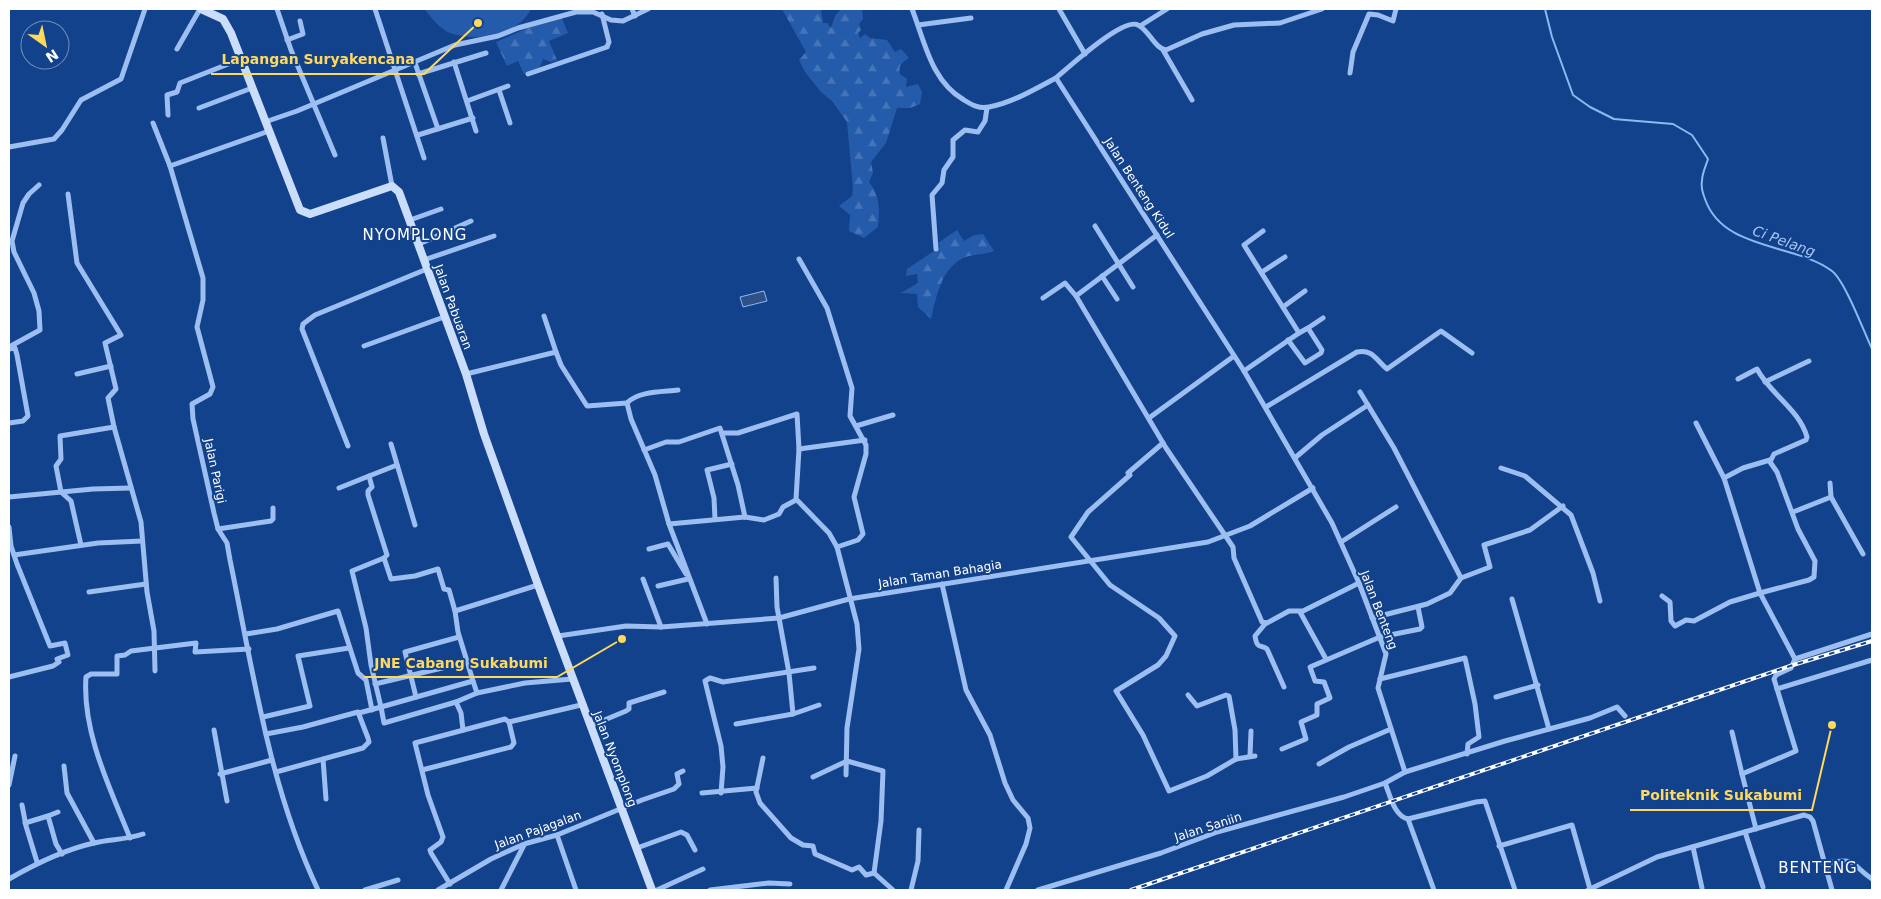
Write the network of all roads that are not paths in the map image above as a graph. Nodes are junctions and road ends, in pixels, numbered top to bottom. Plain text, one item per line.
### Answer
1 (145, 9) edge
2 (201, 9) edge
3 (277, 9) edge
4 (375, 9) edge
5 (632, 9) edge
6 (648, 9) edge
7 (912, 9) edge
8 (1059, 9) edge
9 (1167, 9) edge
10 (1322, 9) edge
11 (1364, 9) edge
12 (1396, 9) edge
13 (1311, 10) edge
14 (1370, 13) junction
15 (602, 14) junction
16 (635, 16) junction
17 (971, 18) dead end
18 (300, 21) dead end
19 (918, 24) junction
20 (1140, 26) junction
21 (287, 40) junction
22 (177, 49) dead end
23 (1164, 50) junction
24 (486, 53) dead end
25 (1085, 54) junction
26 (241, 59) junction
27 (454, 62) junction
28 (415, 63) junction
29 (395, 71) junction
30 (1350, 73) dead end
31 (418, 74) junction
32 (528, 74) dead end
33 (1056, 78) junction
34 (508, 86) dead end
35 (252, 88) junction
36 (499, 90) junction
37 (1192, 100) dead end
38 (467, 101) junction
39 (314, 104) junction
40 (199, 108) dead end
41 (987, 108) junction
42 (168, 115) dead end
43 (473, 118) junction
44 (265, 122) junction
45 (153, 123) dead end
46 (510, 123) dead end
47 (438, 129) junction
48 (269, 131) junction
49 (476, 131) dead end
50 (418, 135) junction
51 (383, 138) dead end
52 (9, 147) edge
53 (335, 155) dead end
54 (424, 158) dead end
55 (173, 165) junction
56 (39, 184) dead end
57 (392, 186) junction
58 (68, 194) dead end
59 (440, 209) dead end
60 (410, 220) junction
61 (471, 221) dead end
62 (1095, 226) dead end
63 (1263, 231) dead end
64 (1157, 235) junction
65 (494, 236) dead end
66 (418, 244) junction
67 (936, 249) dead end
68 (1285, 257) dead end
69 (799, 259) dead end
70 (424, 260) junction
71 (1118, 263) junction
72 (427, 269) junction
73 (1262, 272) junction
74 (1102, 276) junction
75 (1133, 287) dead end
76 (1305, 291) dead end
77 (1076, 296) junction
78 (1043, 298) dead end
79 (1116, 299) dead end
80 (1283, 307) junction
81 (544, 316) dead end
82 (444, 317) junction
83 (1323, 318) dead end
84 (1308, 328) junction
85 (1299, 334) junction
86 (1288, 340) junction
87 (364, 346) dead end
88 (9, 348) edge
89 (556, 352) junction
90 (1472, 353) dead end
91 (1234, 356) junction
92 (1808, 361) dead end
93 (110, 366) junction
94 (1244, 372) junction
95 (77, 374) dead end
96 (466, 374) junction
97 (1738, 379) dead end
98 (1765, 382) junction
99 (678, 390) dead end
100 (1360, 392) dead end
101 (627, 403) junction
102 (1368, 405) junction
103 (1266, 407) junction
104 (893, 415) dead end
105 (1149, 418) junction
106 (1696, 423) dead end
107 (9, 424) edge
108 (856, 426) junction
109 (114, 427) junction
110 (722, 433) junction
111 (865, 440) junction
112 (1163, 443) junction
113 (391, 444) dead end
114 (348, 446) dead end
115 (799, 448) junction
116 (644, 450) junction
117 (1296, 457) junction
118 (1770, 460) junction
119 (732, 464) junction
120 (397, 465) junction
121 (1501, 468) dead end
122 (369, 476) junction
123 (1724, 478) junction
124 (1830, 483) dead end
125 (131, 488) junction
126 (340, 488) dead end
127 (1313, 488) junction
128 (61, 492) junction
129 (9, 497) edge
130 (1831, 497) junction
131 (796, 500) junction
132 (1563, 506) junction
133 (1396, 507) dead end
134 (273, 508) dead end
135 (1793, 512) junction
136 (745, 517) junction
137 (715, 519) junction
138 (669, 524) junction
139 (414, 525) dead end
140 (9, 527) edge
141 (218, 529) junction
142 (1226, 536) junction
143 (142, 541) junction
144 (1341, 542) junction
145 (81, 545) junction
146 (10, 546) edge
147 (837, 547) junction
148 (650, 549) dead end
149 (14, 554) junction
150 (1863, 554) dead end
151 (384, 558) junction
152 (1089, 560) junction
153 (776, 578) dead end
154 (1461, 578) junction
155 (643, 579) dead end
156 (688, 579) junction
157 (1359, 583) junction
158 (146, 584) junction
159 (942, 584) junction
160 (538, 585) junction
161 (658, 586) dead end
162 (89, 592) dead end
163 (1760, 593) junction
164 (1662, 596) dead end
165 (849, 599) junction
166 (1512, 599) dead end
167 (1600, 601) dead end
168 (1418, 607) junction
169 (455, 611) junction
170 (1300, 612) junction
171 (779, 618) junction
172 (1372, 618) junction
173 (705, 624) junction
174 (1265, 624) junction
175 (661, 626) junction
176 (246, 634) junction
177 (1872, 634) edge
178 (558, 636) junction
179 (460, 637) junction
180 (1380, 637) junction
181 (154, 648) junction
182 (349, 648) junction
183 (248, 649) junction
184 (1326, 659) junction
185 (1795, 659) junction
186 (1872, 660) edge
187 (467, 662) junction
188 (814, 668) dead end
189 (155, 671) dead end
190 (789, 673) junction
191 (411, 676) junction
192 (9, 677) edge
193 (572, 679) junction
194 (1380, 679) junction
195 (473, 681) junction
196 (375, 684) junction
197 (1538, 685) junction
198 (1284, 687) dead end
199 (1777, 689) junction
200 (664, 692) dead end
201 (477, 693) junction
202 (1188, 695) dead end
203 (1496, 696) dead end
204 (416, 697) junction
205 (456, 702) junction
206 (581, 705) junction
207 (819, 705) dead end
208 (381, 707) junction
209 (372, 710) junction
210 (359, 713) junction
211 (793, 714) junction
212 (1625, 716) dead end
213 (263, 717) junction
214 (508, 722) junction
215 (736, 724) dead end
216 (589, 726) junction
217 (1391, 729) junction
218 (1549, 729) junction
219 (214, 730) dead end
220 (463, 730) junction
221 (1251, 731) dead end
222 (1732, 732) dead end
223 (266, 734) junction
224 (1282, 749) dead end
225 (1467, 754) junction
226 (15, 756) dead end
227 (763, 758) dead end
228 (323, 759) junction
229 (1236, 759) junction
230 (272, 760) junction
231 (847, 761) junction
232 (1319, 764) dead end
233 (64, 766) dead end
234 (422, 770) junction
235 (683, 770) dead end
236 (276, 772) junction
237 (1405, 772) junction
238 (220, 774) junction
239 (1742, 774) junction
240 (846, 775) dead end
241 (813, 777) dead end
242 (1384, 783) junction
243 (9, 785) edge
244 (757, 788) junction
245 (702, 793) dead end
246 (721, 793) junction
247 (326, 799) dead end
248 (227, 801) dead end
249 (22, 805) dead end
250 (621, 808) junction
251 (58, 812) dead end
252 (48, 816) junction
253 (1408, 819) junction
254 (26, 823) junction
255 (1756, 829) junction
256 (919, 830) dead end
257 (1745, 832) junction
258 (143, 834) dead end
259 (557, 835) junction
260 (130, 838) junction
261 (94, 843) junction
262 (524, 844) junction
263 (1499, 846) junction
264 (1693, 847) junction
265 (637, 848) junction
266 (695, 850) dead end
267 (62, 854) junction
268 (36, 862) junction
269 (1824, 864) junction
270 (703, 869) dead end
271 (874, 873) junction
272 (9, 879) edge
273 (1872, 879) edge
274 (398, 880) dead end
275 (450, 884) junction
276 (790, 884) dead end
277 (1763, 887) dead end
278 (1702, 888) dead end
279 (318, 890) edge
280 (364, 890) edge
281 (438, 890) edge
282 (501, 890) edge
283 (576, 890) edge
284 (652, 890) edge
285 (657, 890) edge
286 (710, 890) edge
287 (893, 890) edge
288 (911, 890) edge
289 (1006, 890) edge
290 (1038, 890) edge
291 (1434, 890) edge
292 (1515, 890) edge
293 (1589, 890) edge
294 (1832, 890) edge

1 - 52 street
2 - 22 street
2 - 26 street
3 - 21 street
4 - 29 street
5 - 16 street
6 - 16 street
7 - 19 street
8 - 25 street
9 - 20 street
10 - 13 street
11 - 14 street
12 - 14 street
13 - 23 street
14 - 30 street
15 - 16 street
15 - 28 street
15 - 32 street
17 - 19 street
18 - 21 street
19 - 41 street
20 - 23 street
20 - 25 street
21 - 39 street
23 - 37 street
24 - 27 street
25 - 33 street
26 - 35 street
26 - 42 street
27 - 31 street
27 - 38 street
28 - 29 street
28 - 31 street
29 - 39 street
29 - 50 street
31 - 47 street
33 - 41 street
33 - 64 street, Jalan Benteng Kidul
34 - 36 street
35 - 40 street
35 - 44 street
36 - 38 street
36 - 46 street
38 - 43 street
39 - 44 street
39 - 53 street
41 - 67 street
43 - 47 street
43 - 49 street
44 - 48 street
45 - 55 street
47 - 50 street
48 - 55 street
48 - 57 street
50 - 54 street
51 - 57 street
55 - 141 street, Jalan Parigi
56 - 88 street
57 - 60 street, Jalan Pabuaran
58 - 93 street
59 - 60 street
60 - 66 street, Jalan Pabuaran
61 - 66 street
62 - 71 street
63 - 73 street
64 - 71 street
64 - 91 street, Jalan Benteng Kidul
65 - 70 street
66 - 70 street, Jalan Pabuaran
68 - 73 street
69 - 108 street
70 - 72 street, Jalan Pabuaran
71 - 74 street
71 - 75 street
72 - 82 street, Jalan Pabuaran
72 - 114 street
73 - 80 street
74 - 77 street
74 - 79 street
76 - 80 street
77 - 78 street
77 - 105 street
80 - 85 street
81 - 89 street
82 - 87 street
82 - 96 street, Jalan Pabuaran
83 - 84 street
84 - 85 street
84 - 86 street
85 - 86 street
86 - 94 street
88 - 107 street
89 - 96 street
89 - 101 street
90 - 103 street
91 - 94 street, Jalan Benteng Kidul
91 - 105 street
92 - 98 street
93 - 95 street
93 - 109 street
94 - 103 street, Jalan Benteng Kidul
96 - 160 street, Jalan Pabuaran
97 - 98 street
98 - 118 street
99 - 101 street
100 - 102 street
101 - 116 street
102 - 117 street
102 - 154 street
103 - 117 street, Jalan Benteng Kidul
104 - 108 street
105 - 112 street
106 - 123 street
108 - 111 street
109 - 125 street
109 - 128 street
110 - 115 street
110 - 116 street
110 - 119 street
111 - 115 street
111 - 147 street
112 - 142 street
112 - 152 street
113 - 120 street
115 - 131 street
116 - 138 street
117 - 127 street, Jalan Benteng Kidul
118 - 123 street
118 - 135 street
119 - 136 street
119 - 137 street
120 - 122 street
120 - 139 street
121 - 132 street
122 - 126 street
122 - 151 street
123 - 163 street
124 - 130 street
125 - 128 street
125 - 143 street
127 - 142 street, Jalan Taman Bahagia
127 - 144 street, Jalan Benteng
128 - 129 street
128 - 145 street
130 - 135 street
130 - 150 street
131 - 136 street
131 - 147 street
132 - 154 street
132 - 167 street
133 - 144 street
134 - 141 street
135 - 163 street
136 - 137 street
137 - 138 street
138 - 173 street
140 - 146 street
141 - 176 street, Jalan Parigi
142 - 152 street, Jalan Taman Bahagia
142 - 174 street
143 - 145 street
143 - 158 street
144 - 157 street, Jalan Benteng
145 - 149 street
146 - 149 street
147 - 165 street
148 - 156 street
149 - 192 street
151 - 169 street
151 - 196 street
152 - 159 street, Jalan Taman Bahagia
152 - 229 street
153 - 171 street
154 - 168 street
155 - 175 street
156 - 161 street
156 - 173 street
157 - 170 street
157 - 172 street, Jalan Benteng
158 - 162 street
158 - 181 street
159 - 165 street, Jalan Taman Bahagia
159 - 289 street
160 - 169 street
160 - 178 street, Jalan Pabuaran
163 - 164 street
163 - 185 street
165 - 171 street, Jalan Taman Bahagia
165 - 231 street
166 - 197 street
168 - 172 street
168 - 180 street
169 - 179 street
170 - 174 street
170 - 184 street
171 - 173 street, Jalan Taman Bahagia
171 - 190 street
172 - 180 street, Jalan Benteng
173 - 175 street, Jalan Taman Bahagia
174 - 198 street
175 - 178 street, Jalan Taman Bahagia
176 - 182 street
176 - 183 street, Jalan Parigi
177 - 185 street
178 - 193 street, Jalan Nyomplong
179 - 187 street
179 - 191 street
180 - 184 street
180 - 194 street, Jalan Benteng
181 - 183 street
181 - 189 street
181 - 260 street
182 - 209 street
182 - 213 street
183 - 213 street, Jalan Parigi
184 - 224 street
185 - 199 street
186 - 199 street
187 - 191 street
187 - 195 street
188 - 190 street
190 - 211 street
190 - 246 street
191 - 196 street
191 - 204 street
193 - 201 street
193 - 206 street, Jalan Nyomplong
194 - 217 street, Jalan Benteng
194 - 225 street
195 - 201 street
195 - 204 street
196 - 208 street
197 - 203 street
197 - 218 street
199 - 239 street
200 - 216 street
201 - 205 street
202 - 229 street
204 - 208 street
205 - 208 street
205 - 220 street
206 - 214 street
206 - 216 street, Jalan Nyomplong
207 - 211 street
208 - 209 street
209 - 210 street
210 - 223 street
210 - 228 street
211 - 215 street
212 - 218 street
213 - 223 street, Jalan Parigi
214 - 220 street
214 - 234 street
216 - 250 street, Jalan Nyomplong
217 - 232 street
217 - 237 street, Jalan Benteng
218 - 225 street
219 - 238 street
220 - 234 street
221 - 229 street
222 - 239 street
223 - 230 street, Jalan Parigi
225 - 237 street
226 - 243 street
227 - 244 street
228 - 236 street
228 - 247 street
230 - 236 street, Jalan Parigi
230 - 238 street
231 - 240 street
231 - 241 street
231 - 271 street
233 - 261 street
234 - 275 street
235 - 250 street, Jalan Pajagalan
236 - 279 street, Jalan Parigi
237 - 242 street
238 - 248 street
239 - 255 street
242 - 253 street
242 - 290 street, Jalan Saniin
244 - 246 street
244 - 271 street
245 - 246 street
249 - 254 street
250 - 259 street, Jalan Pajagalan
250 - 265 street, Jalan Nyomplong
251 - 252 street
252 - 254 street
252 - 267 street
253 - 263 street
253 - 291 street
254 - 268 street
255 - 257 street
255 - 269 street
256 - 288 street
257 - 264 street
257 - 277 street
258 - 260 street
259 - 262 street, Jalan Pajagalan
259 - 283 street
260 - 261 street
261 - 267 street
262 - 275 street, Jalan Pajagalan
262 - 282 street
263 - 292 street
263 - 293 street
264 - 278 street
264 - 293 street
265 - 266 street
265 - 284 street, Jalan Nyomplong
267 - 268 street
268 - 272 street
269 - 273 street
269 - 294 street
270 - 285 street
271 - 287 street
274 - 280 street
275 - 281 street, Jalan Pajagalan
276 - 286 street

